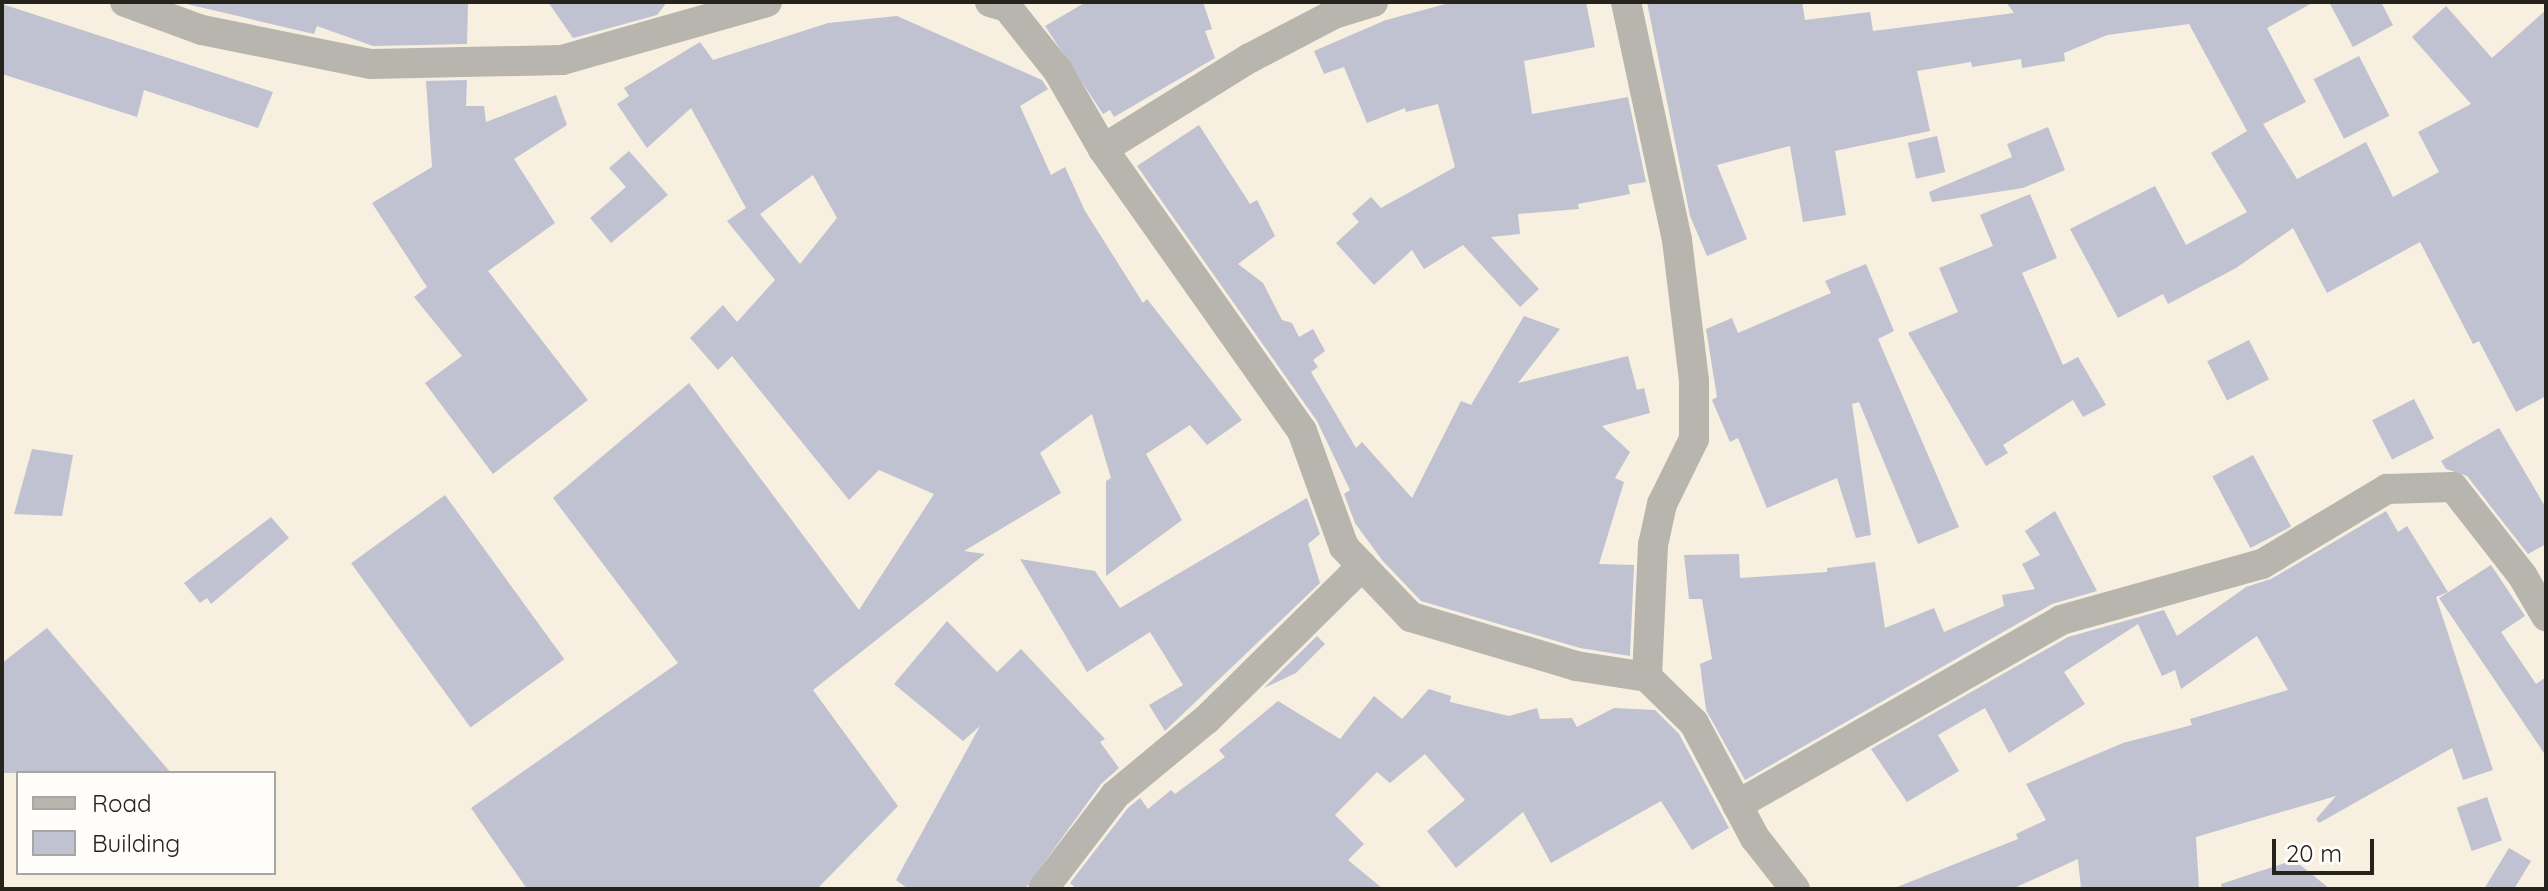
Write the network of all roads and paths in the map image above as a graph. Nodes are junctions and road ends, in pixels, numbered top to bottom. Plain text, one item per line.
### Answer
1 (125, 2) edge
2 (767, 2) edge
3 (990, 2) edge
4 (1373, 2) edge
5 (1626, 2) edge
6 (1103, 149) junction
7 (1362, 566) junction
8 (2546, 616) edge
9 (1647, 677) junction
10 (1737, 805) junction
11 (1043, 889) edge
12 (1795, 889) edge

1 - 2 street
3 - 6 street
4 - 6 street
5 - 9 street
6 - 7 street
7 - 9 street
7 - 11 street
8 - 10 street
9 - 10 street
10 - 12 street

